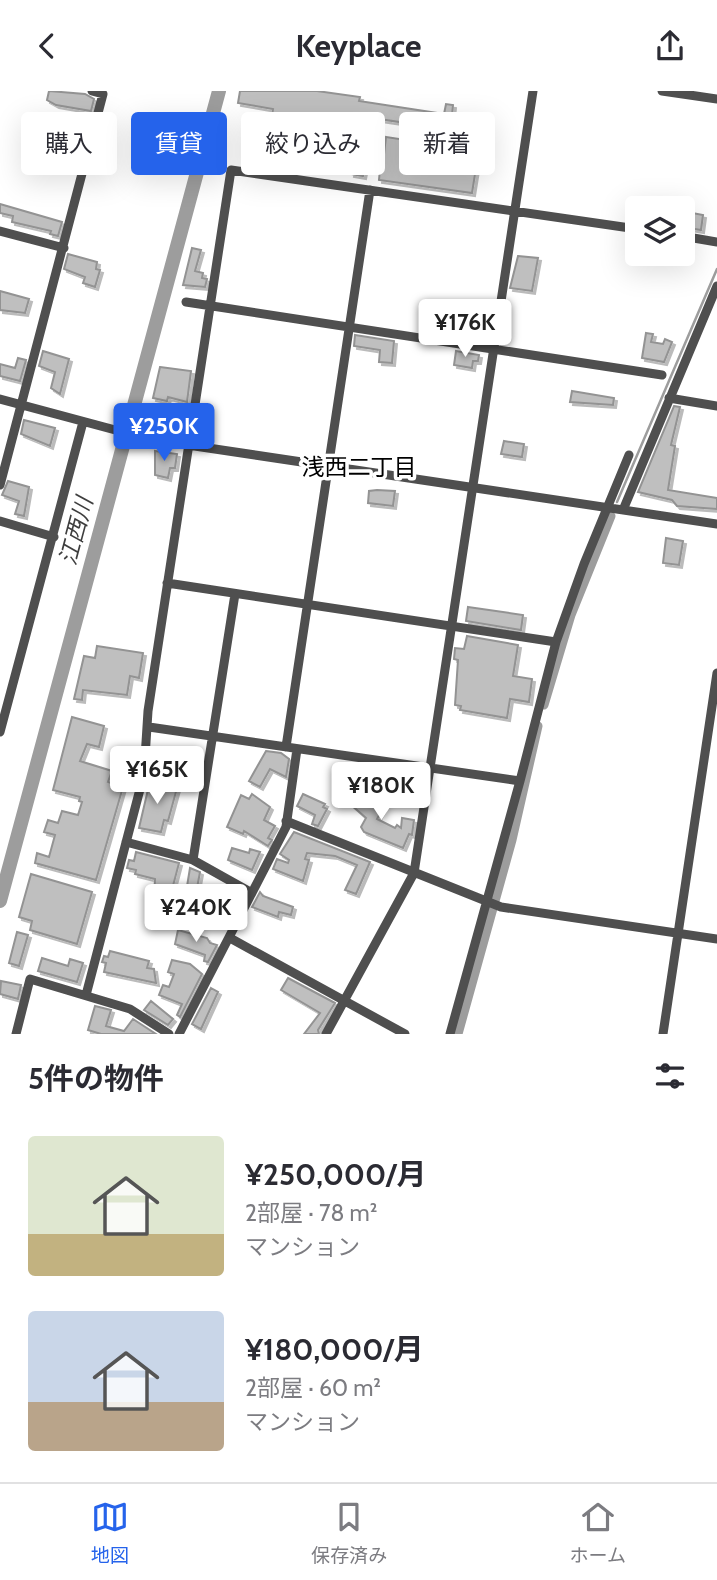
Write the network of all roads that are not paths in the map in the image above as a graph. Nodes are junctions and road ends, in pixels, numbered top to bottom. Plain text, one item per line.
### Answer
1 (92, 91) edge
2 (533, 91) edge
3 (662, 91) edge
4 (717, 99) edge
5 (370, 190) junction
6 (514, 211) junction
7 (625, 227) edge
8 (0, 231) edge
9 (695, 238) edge
10 (717, 242) edge
11 (64, 248) junction
12 (717, 286) edge
13 (186, 302) dead end
14 (209, 305) junction
15 (351, 327) junction
16 (493, 349) junction
17 (662, 375) dead end
18 (669, 398) junction
19 (0, 399) edge
20 (22, 405) junction
21 (717, 407) edge
22 (86, 423) junction
23 (188, 445) junction
24 (629, 455) dead end
25 (330, 466) junction
26 (0, 485) edge
27 (473, 487) junction
28 (606, 508) junction
29 (624, 510) junction
30 (0, 521) edge
31 (717, 524) edge
32 (54, 537) junction
33 (167, 583) junction
34 (234, 594) junction
35 (309, 604) junction
36 (452, 627) junction
37 (556, 642) junction
38 (717, 673) edge
39 (149, 727) junction
40 (0, 733) edge
41 (213, 736) junction
42 (286, 747) junction
43 (297, 749) junction
44 (430, 769) junction
45 (520, 781) junction
46 (286, 821) junction
47 (127, 842) junction
48 (193, 860) junction
49 (414, 873) junction
50 (252, 893) junction
51 (485, 900) junction
52 (678, 934) junction
53 (230, 938) junction
54 (717, 939) edge
55 (86, 995) junction
56 (344, 1002) junction
57 (16, 1034) edge
58 (169, 1034) edge
59 (179, 1034) edge
60 (326, 1034) edge
61 (405, 1034) edge
62 (450, 1034) edge
63 (663, 1034) edge

1 - 11 street
2 - 6 street
3 - 4 street
5 - 6 street
5 - 14 street
5 - 15 street
6 - 7 street
6 - 16 street
8 - 11 street
9 - 10 street
11 - 20 street
12 - 18 street
13 - 14 street
14 - 15 street
14 - 23 street
15 - 16 street
15 - 25 street
16 - 17 street
16 - 27 street
18 - 21 street
18 - 29 street
19 - 20 street
20 - 22 street
20 - 26 street
22 - 23 street
22 - 32 street
23 - 25 street
23 - 33 street
24 - 28 street
25 - 27 street
25 - 35 street
27 - 28 street
27 - 36 street
28 - 29 street
28 - 37 street
29 - 31 street
30 - 32 street
32 - 40 street
33 - 34 street
33 - 39 street
34 - 35 street
34 - 41 street
35 - 36 street
35 - 42 street
36 - 37 street
36 - 44 street
37 - 45 street
38 - 52 street
39 - 41 street
39 - 47 street
41 - 42 street
41 - 48 street
42 - 43 street
43 - 44 street
43 - 46 street
44 - 45 street
44 - 49 street
45 - 51 street
46 - 49 street
46 - 50 street
47 - 48 street
47 - 55 street
48 - 50 street
49 - 51 street
49 - 56 street
50 - 53 street
51 - 52 street
51 - 62 street
52 - 54 street
52 - 63 street
53 - 56 street
53 - 59 street
55 - 57 street
55 - 58 street
56 - 60 street
56 - 61 street

